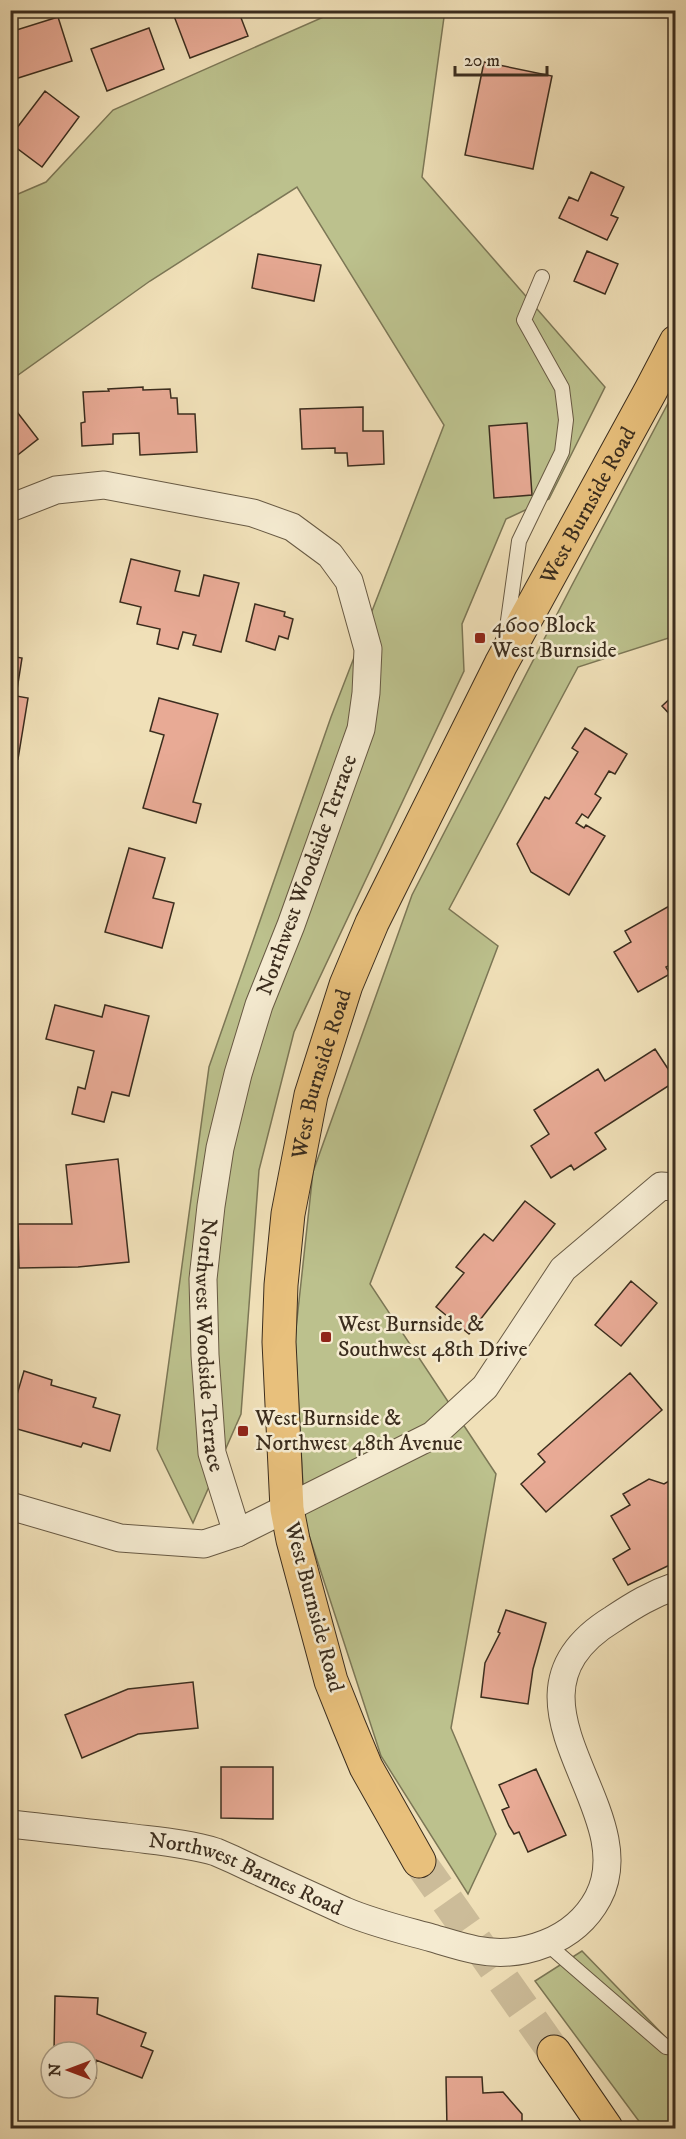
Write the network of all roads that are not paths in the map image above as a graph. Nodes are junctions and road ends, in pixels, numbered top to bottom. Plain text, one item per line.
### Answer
1 (542, 277) dead end
2 (675, 342) edge
3 (10, 508) edge
4 (501, 664) junction
5 (675, 1187) edge
6 (10, 1506) edge
7 (287, 1509) junction
8 (237, 1533) junction
9 (675, 1586) edge
10 (10, 1824) edge
11 (419, 1861) tunnel mouth
12 (546, 1943) junction
13 (675, 2048) edge
14 (554, 2052) tunnel mouth
15 (606, 2128) edge

1 - 4 lane
2 - 4 main road, West Burnside Road
3 - 8 street, Northwest Woodside Terrace
4 - 7 main road, West Burnside Road
5 - 7 street
6 - 8 street
7 - 8 street
7 - 11 main road, West Burnside Road
9 - 12 street, Northwest Barnes Road
10 - 12 street, Northwest Barnes Road
12 - 13 lane
14 - 15 main road

